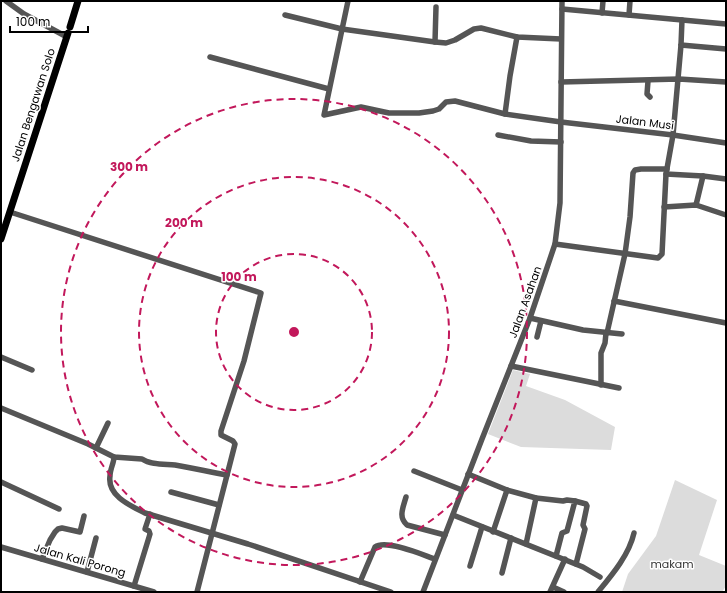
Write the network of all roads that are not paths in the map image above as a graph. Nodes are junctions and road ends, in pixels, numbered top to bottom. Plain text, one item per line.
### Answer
1 (6, 1) edge
2 (78, 1) edge
3 (348, 1) edge
4 (562, 1) edge
5 (603, 1) edge
6 (630, 1) edge
7 (436, 7) dead end
8 (562, 8) junction
9 (602, 13) junction
10 (285, 15) dead end
11 (629, 15) junction
12 (682, 20) junction
13 (726, 24) edge
14 (342, 29) junction
15 (69, 32) junction
16 (561, 39) junction
17 (516, 41) junction
18 (435, 42) junction
19 (681, 45) junction
20 (726, 49) edge
21 (210, 57) dead end
22 (678, 79) junction
23 (648, 80) junction
24 (561, 82) junction
25 (726, 82) edge
26 (329, 89) junction
27 (650, 97) dead end
28 (505, 114) junction
29 (561, 122) junction
30 (673, 135) junction
31 (498, 136) dead end
32 (561, 142) junction
33 (726, 143) edge
34 (666, 172) junction
35 (703, 176) junction
36 (726, 179) edge
37 (696, 205) junction
38 (664, 207) junction
39 (10, 212) junction
40 (726, 215) edge
41 (1, 239) edge
42 (555, 244) junction
43 (625, 254) junction
44 (614, 301) junction
45 (530, 318) junction
46 (541, 320) junction
47 (726, 323) edge
48 (607, 333) junction
49 (622, 334) dead end
50 (538, 337) dead end
51 (1, 357) edge
52 (511, 366) junction
53 (32, 370) dead end
54 (601, 385) junction
55 (619, 388) dead end
56 (1, 408) edge
57 (108, 423) dead end
58 (96, 448) junction
59 (112, 456) junction
60 (414, 471) dead end
61 (468, 474) junction
62 (228, 475) junction
63 (2, 484) edge
64 (462, 490) junction
65 (507, 490) junction
66 (171, 492) dead end
67 (406, 497) dead end
68 (536, 498) junction
69 (575, 501) junction
70 (220, 505) junction
71 (59, 509) dead end
72 (150, 514) junction
73 (453, 515) junction
74 (84, 516) dead end
75 (482, 527) junction
76 (493, 532) junction
77 (212, 533) junction
78 (634, 533) dead end
79 (445, 535) junction
80 (96, 538) dead end
81 (511, 538) junction
82 (526, 544) junction
83 (1, 547) edge
84 (556, 556) junction
85 (42, 559) junction
86 (435, 559) junction
87 (565, 559) junction
88 (576, 564) junction
89 (470, 566) dead end
90 (87, 572) junction
91 (502, 573) dead end
92 (600, 577) dead end
93 (360, 582) junction
94 (135, 588) edge
95 (552, 590) edge
96 (154, 592) edge
97 (196, 592) edge
98 (391, 592) edge
99 (423, 592) edge
100 (564, 592) edge
101 (598, 592) edge

1 - 15 street
2 - 15 main road, Jalan Bengawan Solo
3 - 14 street
4 - 8 street, Jalan Asahan
5 - 9 street
6 - 11 street
7 - 18 street
8 - 9 street
8 - 16 street, Jalan Asahan
9 - 11 street
10 - 14 street
11 - 12 street
12 - 13 street
12 - 19 street
14 - 18 street
14 - 26 street
15 - 39 main road, Jalan Bengawan Solo
16 - 17 street
16 - 24 street, Jalan Asahan
17 - 18 street
17 - 28 street
19 - 20 street
19 - 22 street
21 - 26 street
22 - 23 street
22 - 25 street
22 - 30 street
23 - 24 street
23 - 27 street
24 - 29 street, Jalan Asahan
26 - 28 street, Jalan Musi
28 - 29 street, Jalan Musi
29 - 30 street, Jalan Musi
29 - 32 street, Jalan Asahan
30 - 33 street, Jalan Musi
30 - 34 street
31 - 32 street
32 - 42 street, Jalan Asahan
34 - 35 street
34 - 38 street
34 - 43 street
35 - 36 street
35 - 37 street
37 - 38 street
37 - 40 street
38 - 43 street
39 - 41 main road, Jalan Bengawan Solo
39 - 62 street
42 - 43 street
42 - 45 street, Jalan Asahan
43 - 44 street
44 - 47 street
44 - 48 street
45 - 46 street
45 - 52 street, Jalan Asahan
46 - 48 street
46 - 50 street
48 - 49 street
48 - 54 street
51 - 53 street
52 - 54 street
52 - 61 street, Jalan Asahan
54 - 55 street
56 - 58 street
57 - 58 street
58 - 59 street
59 - 62 street
59 - 72 street
60 - 64 street
61 - 64 street, Jalan Asahan
61 - 65 street
62 - 70 street
63 - 71 street
64 - 73 street, Jalan Asahan
65 - 68 street
65 - 76 street
66 - 70 street
67 - 79 street
68 - 69 street
68 - 82 street
69 - 84 street
69 - 88 street
70 - 77 street
72 - 77 street
72 - 94 street
73 - 75 street
73 - 79 street, Jalan Asahan
74 - 85 street
75 - 76 street
75 - 89 street
76 - 81 street
77 - 93 street
77 - 97 street
78 - 101 street
79 - 86 street, Jalan Asahan
80 - 90 street
81 - 82 street
81 - 91 street
82 - 84 street
83 - 85 street, Jalan Kali Porong
84 - 87 street
85 - 90 street, Jalan Kali Porong
86 - 93 street
86 - 99 street, Jalan Asahan
87 - 88 street
87 - 95 street
88 - 92 street
90 - 94 street, Jalan Kali Porong
93 - 98 street
94 - 96 street, Jalan Kali Porong
95 - 100 street

